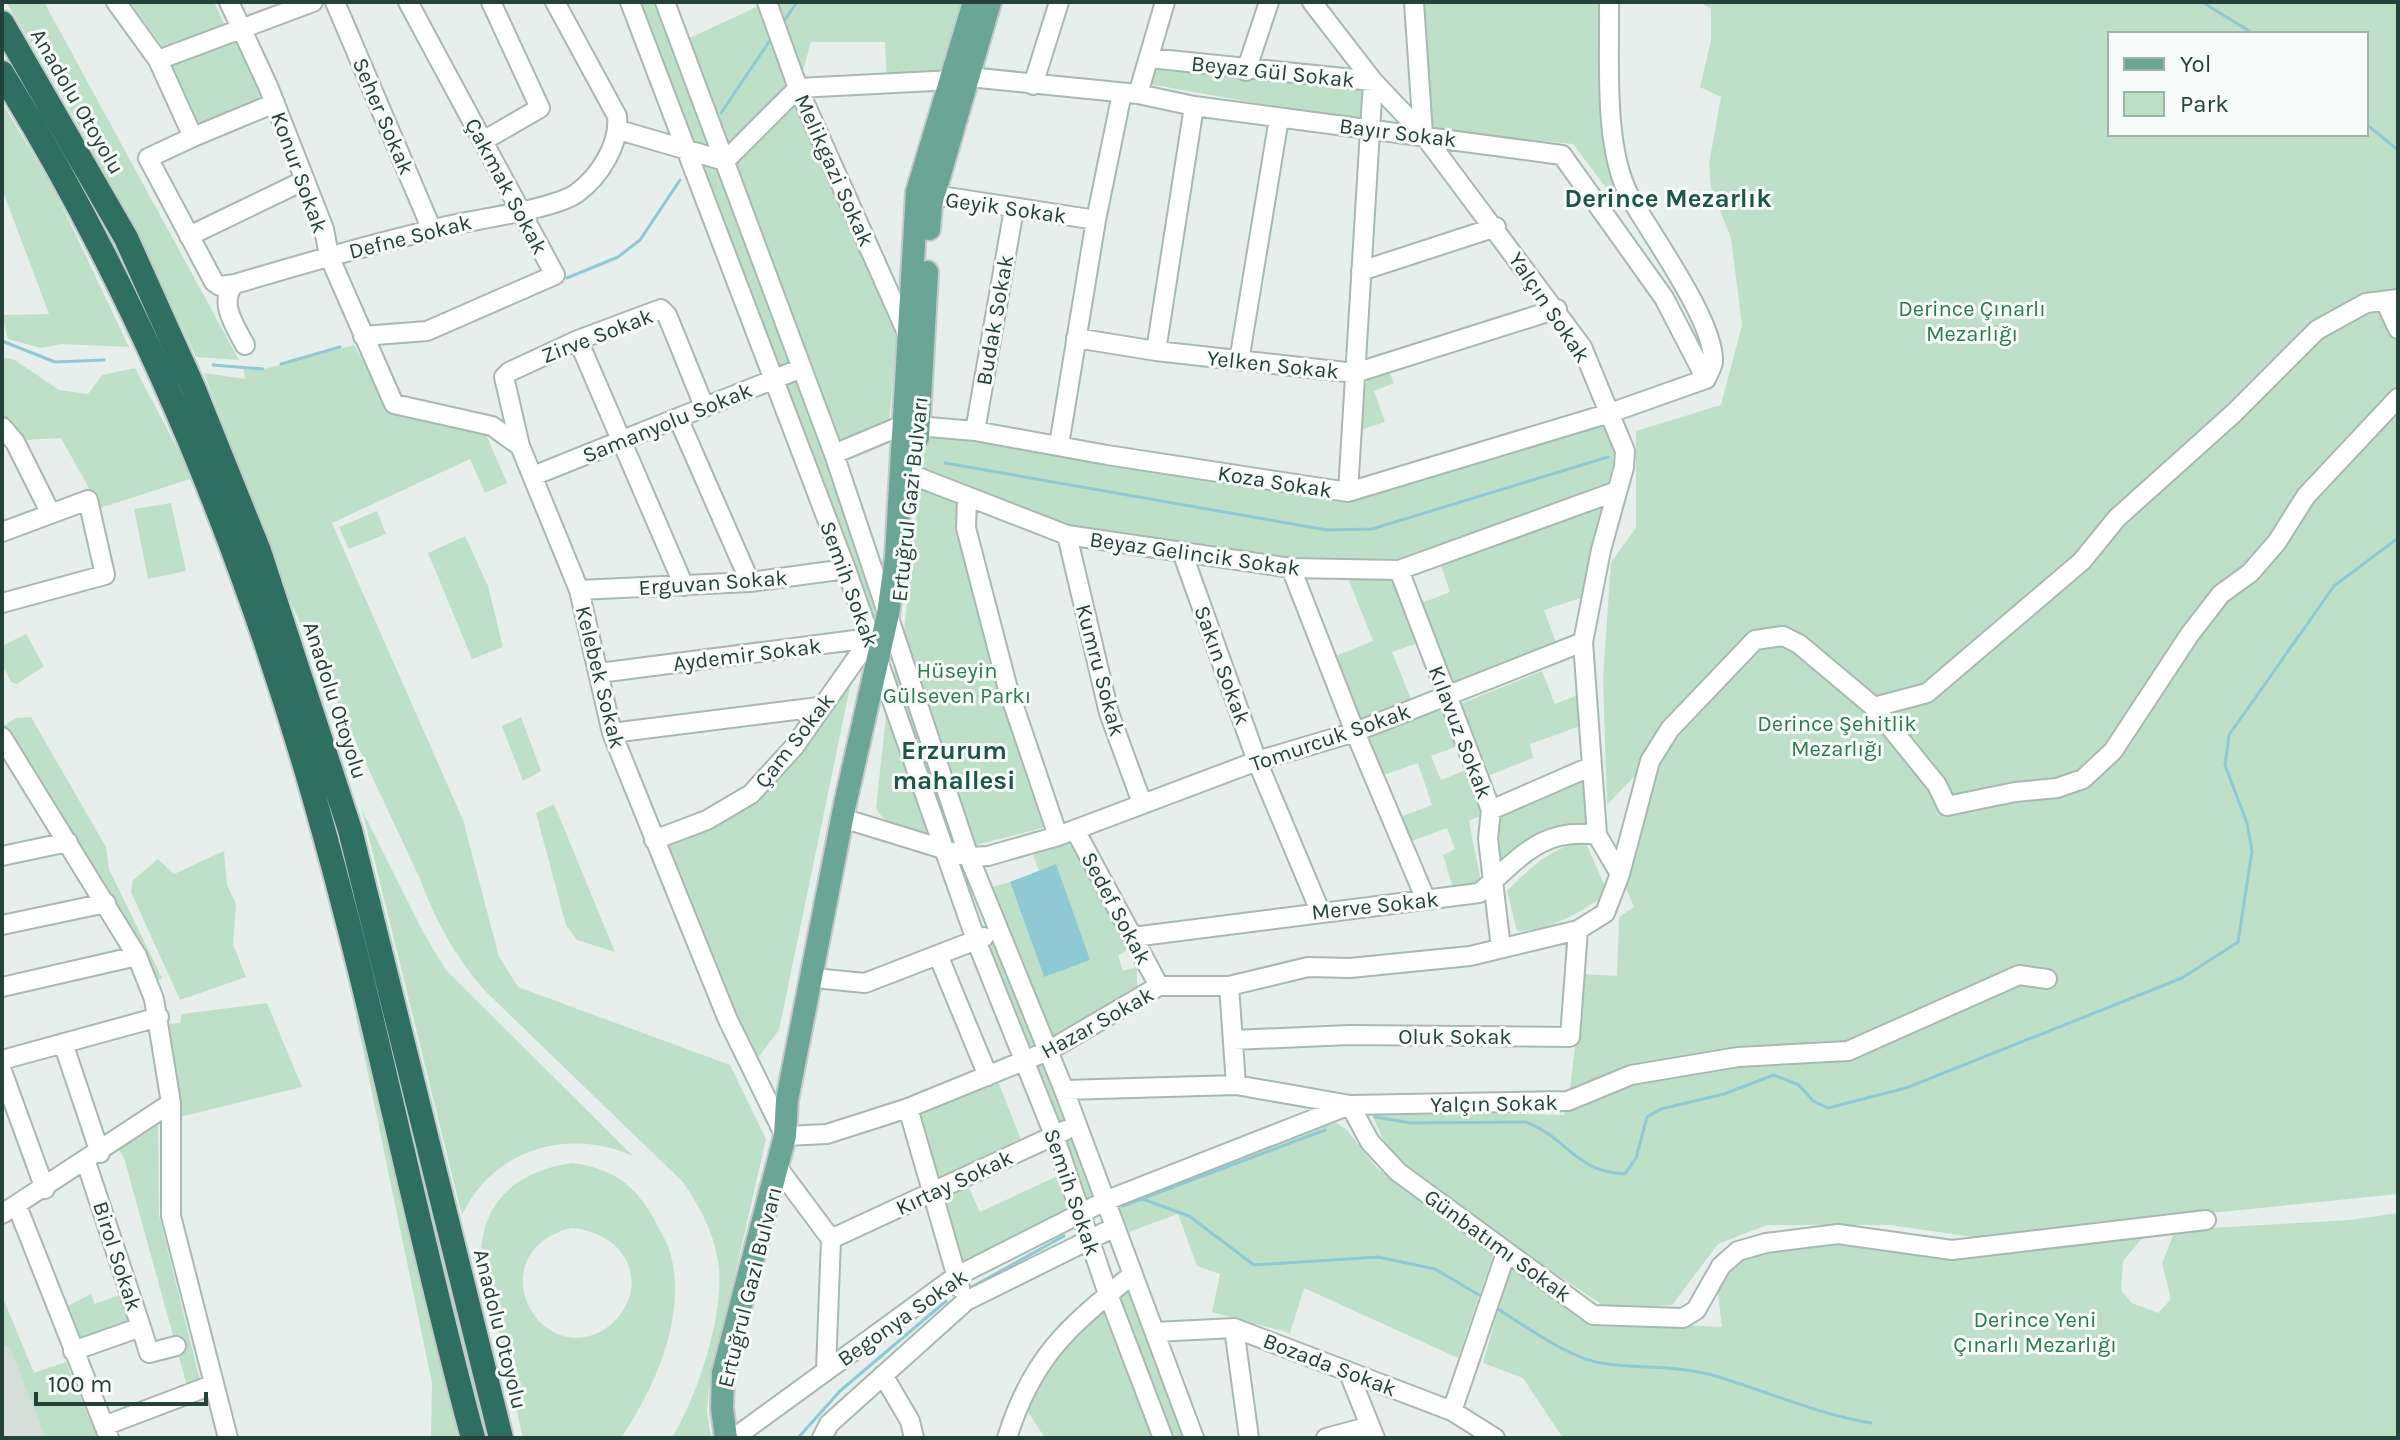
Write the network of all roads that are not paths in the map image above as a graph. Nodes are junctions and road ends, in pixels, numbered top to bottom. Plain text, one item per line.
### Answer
1 (116, 2) edge
2 (229, 2) edge
3 (313, 2) edge
4 (335, 2) edge
5 (408, 2) edge
6 (491, 2) edge
7 (555, 2) edge
8 (630, 2) edge
9 (665, 2) edge
10 (767, 2) edge
11 (974, 2) edge
12 (990, 2) edge
13 (1059, 2) edge
14 (1165, 2) edge
15 (1269, 2) edge
16 (1312, 2) edge
17 (1414, 2) edge
18 (1609, 2) edge
19 (2, 23) edge
20 (243, 28) junction
21 (1149, 58) junction
22 (158, 60) junction
23 (1246, 71) junction
24 (2, 73) edge
25 (961, 78) junction
26 (1373, 81) junction
27 (1033, 85) junction
28 (798, 88) junction
29 (1130, 94) junction
30 (275, 103) junction
31 (1194, 106) junction
32 (1279, 118) junction
33 (1369, 129) junction
34 (619, 130) junction
35 (1423, 134) junction
36 (193, 137) junction
37 (483, 141) junction
38 (688, 151) junction
39 (725, 161) junction
40 (305, 180) junction
41 (925, 194) junction
42 (1014, 209) junction
43 (519, 210) junction
44 (1096, 220) junction
45 (1496, 227) junction
46 (432, 230) junction
47 (189, 236) junction
48 (329, 256) junction
49 (1361, 271) junction
50 (235, 284) junction
51 (2392, 300) edge
52 (1557, 309) junction
53 (2398, 329) edge
54 (908, 335) junction
55 (1076, 338) junction
56 (364, 340) junction
57 (578, 340) junction
58 (245, 345) dead end
59 (1156, 351) junction
60 (1239, 361) junction
61 (802, 368) junction
62 (1355, 373) junction
63 (774, 379) junction
64 (1706, 379) junction
65 (2398, 398) edge
66 (704, 406) junction
67 (1610, 413) junction
68 (678, 418) junction
69 (911, 426) junction
70 (2, 427) edge
71 (975, 431) junction
72 (621, 439) junction
73 (1059, 445) junction
74 (520, 446) junction
75 (834, 454) junction
76 (533, 476) junction
77 (915, 476) junction
78 (1617, 491) junction
79 (1348, 492) junction
80 (967, 498) junction
81 (50, 512) junction
82 (3, 528) edge
83 (1067, 535) junction
84 (1182, 552) junction
85 (1291, 568) junction
86 (846, 569) junction
87 (1399, 570) junction
88 (750, 582) junction
89 (684, 586) junction
90 (579, 590) junction
91 (2, 603) edge
92 (883, 636) junction
93 (1583, 642) junction
94 (599, 673) junction
95 (886, 682) junction
96 (1447, 696) junction
97 (819, 707) junction
98 (1874, 707) junction
99 (1355, 732) junction
100 (612, 733) junction
101 (2, 737) edge
102 (8, 757) edge
103 (1257, 761) junction
104 (1592, 766) junction
105 (1142, 803) junction
106 (1491, 810) junction
107 (852, 821) junction
108 (1067, 833) junction
109 (1597, 835) junction
110 (654, 840) junction
111 (68, 842) junction
112 (946, 851) junction
113 (2, 856) edge
114 (969, 857) junction
115 (1620, 874) junction
116 (1494, 880) junction
117 (1426, 900) junction
118 (106, 903) junction
119 (1320, 911) junction
120 (2, 925) edge
121 (1578, 930) junction
122 (998, 932) junction
123 (1133, 937) junction
124 (976, 940) junction
125 (1501, 948) junction
126 (938, 955) junction
127 (137, 956) junction
128 (824, 979) junction
129 (2047, 979) dead end
130 (1159, 986) junction
131 (1229, 986) junction
132 (2, 987) edge
133 (159, 1017) junction
134 (1233, 1040) junction
135 (63, 1043) junction
136 (1048, 1051) junction
137 (2, 1060) edge
138 (1025, 1061) junction
139 (2, 1071) edge
140 (988, 1076) junction
141 (1236, 1085) junction
142 (1064, 1090) junction
143 (171, 1103) junction
144 (1350, 1105) junction
145 (908, 1108) junction
146 (11, 1120) edge
147 (1077, 1125) junction
148 (1054, 1135) junction
149 (785, 1136) junction
150 (93, 1158) junction
151 (778, 1168) junction
152 (45, 1189) junction
153 (930, 1193) junction
154 (9, 1210) edge
155 (1097, 1220) junction
156 (2206, 1220) dead end
157 (831, 1239) junction
158 (1506, 1253) junction
159 (1133, 1274) junction
160 (955, 1277) junction
161 (1108, 1294) junction
162 (966, 1301) junction
163 (141, 1327) junction
164 (1234, 1328) junction
165 (1155, 1332) junction
166 (176, 1346) dead end
167 (73, 1351) junction
168 (826, 1370) junction
169 (1348, 1371) junction
170 (883, 1375) junction
171 (212, 1385) junction
172 (1452, 1411) junction
173 (107, 1432) edge
174 (1372, 1432) edge
175 (228, 1438) edge
176 (473, 1438) edge
177 (501, 1438) edge
178 (726, 1438) edge
179 (734, 1438) edge
180 (822, 1438) edge
181 (914, 1438) edge
182 (1007, 1438) edge
183 (1163, 1438) edge
184 (1194, 1438) edge
185 (1249, 1438) edge
186 (1326, 1438) edge
187 (1495, 1438) edge

1 - 22 street
2 - 20 street, Konur Sokak
3 - 20 street
4 - 46 street, Seher Sokak
5 - 37 street, Çakmak Sokak
6 - 37 street
7 - 34 street
8 - 38 street, Semih Sokak
9 - 39 street, Semih Sokak
10 - 28 street, Melikgazi Sokak
11 - 25 main road, Ertuğrul Gazi Bulvarı
12 - 25 main road, Ertuğrul Gazi Bulvarı
13 - 27 street
14 - 21 street
15 - 23 street
16 - 26 street
17 - 35 street
18 - 64 street
19 - 177 highway, Anadolu Otoyolu
20 - 22 street
20 - 30 street, Konur Sokak
21 - 23 street, Beyaz Gül Sokak
21 - 29 street
22 - 36 street
23 - 26 street, Beyaz Gül Sokak
24 - 176 highway
25 - 27 street, Bayır Sokak
25 - 28 street, Bayır Sokak
25 - 41 main road, Ertuğrul Gazi Bulvarı
26 - 33 street
26 - 35 street, Beyaz Gül Sokak
27 - 29 street, Bayır Sokak
28 - 39 street
28 - 54 street, Melikgazi Sokak
29 - 31 street, Bayır Sokak
29 - 44 street
30 - 36 street
30 - 40 street, Konur Sokak
31 - 32 street, Bayır Sokak
31 - 59 street
32 - 33 street, Bayır Sokak
32 - 60 street
33 - 35 street, Bayır Sokak
33 - 49 street
34 - 38 street
34 - 43 street, Defne Sokak
35 - 45 street, Yalçın Sokak
35 - 64 street, Bayır Sokak
36 - 47 street
37 - 43 street, Çakmak Sokak
38 - 39 street
38 - 63 street, Semih Sokak
39 - 61 street, Semih Sokak
40 - 47 street
40 - 48 street, Konur Sokak
41 - 42 street, Geyik Sokak
41 - 54 main road, Ertuğrul Gazi Bulvarı
41 - 69 main road, Ertuğrul Gazi Bulvarı
42 - 44 street, Geyik Sokak
42 - 71 street, Budak Sokak
43 - 46 street, Defne Sokak
43 - 56 street, Çakmak Sokak
44 - 55 street
45 - 49 street
45 - 52 street, Yalçın Sokak
46 - 48 street, Defne Sokak
47 - 50 street
48 - 50 street, Defne Sokak
48 - 56 street, Konur Sokak
49 - 62 street
50 - 58 street
51 - 53 street
51 - 98 street
52 - 62 street, Yelken Sokak
52 - 67 street, Yalçın Sokak
54 - 69 main road, Ertuğrul Gazi Bulvarı
55 - 59 street, Yelken Sokak
55 - 73 street
56 - 74 street
57 - 66 street, Zirve Sokak
57 - 72 street
57 - 74 street, Zirve Sokak
59 - 60 street, Yelken Sokak
60 - 62 street, Yelken Sokak
61 - 63 street, Samanyolu Sokak
61 - 75 street, Semih Sokak
62 - 79 street
63 - 66 street, Samanyolu Sokak
63 - 86 street, Semih Sokak
64 - 67 street, Koza Sokak
65 - 98 street
66 - 68 street, Samanyolu Sokak
67 - 78 street, Yalçın Sokak
67 - 79 street, Koza Sokak
68 - 72 street, Samanyolu Sokak
68 - 88 street
69 - 71 street, Koza Sokak
69 - 75 street
69 - 77 main road, Ertuğrul Gazi Bulvarı
69 - 92 main road, Ertuğrul Gazi Bulvarı
70 - 81 street
71 - 73 street, Koza Sokak
72 - 76 street, Samanyolu Sokak
72 - 89 street
73 - 79 street, Koza Sokak
74 - 76 street, Kelebek Sokak
75 - 92 street, Semih Sokak
76 - 90 street, Kelebek Sokak
77 - 80 street, Beyaz Gelincik Sokak
77 - 92 main road, Ertuğrul Gazi Bulvarı
78 - 87 street, Beyaz Gelincik Sokak
78 - 93 street, Yalçın Sokak
80 - 83 street, Beyaz Gelincik Sokak
80 - 108 street, Sedef Sokak
81 - 82 street
81 - 91 street
83 - 84 street, Beyaz Gelincik Sokak
83 - 105 street, Kumru Sokak
84 - 85 street, Beyaz Gelincik Sokak
84 - 103 street, Sakın Sokak
85 - 87 street, Beyaz Gelincik Sokak
85 - 99 street
86 - 88 street, Erguvan Sokak
86 - 92 street, Semih Sokak
87 - 96 street, Kılavuz Sokak
88 - 89 street, Erguvan Sokak
89 - 90 street, Erguvan Sokak
90 - 94 street, Kelebek Sokak
92 - 94 street, Aydemir Sokak
92 - 95 main road, Ertuğrul Gazi Bulvarı
92 - 95 street, Semih Sokak
92 - 97 street, Çam Sokak
92 - 114 street, Semih Sokak
92 - 149 main road, Ertuğrul Gazi Bulvarı
93 - 96 street, Tomurcuk Sokak
93 - 104 street, Yalçın Sokak
94 - 100 street, Kelebek Sokak
95 - 107 main road, Ertuğrul Gazi Bulvarı
95 - 112 street, Semih Sokak
96 - 99 street, Tomurcuk Sokak
96 - 106 street, Kılavuz Sokak
97 - 100 street
97 - 110 street, Çam Sokak
98 - 115 street
99 - 103 street, Tomurcuk Sokak
99 - 117 street
100 - 110 street, Kelebek Sokak
101 - 102 street
102 - 111 street
103 - 105 street, Tomurcuk Sokak
103 - 119 street, Sakın Sokak
104 - 106 street
104 - 109 street, Yalçın Sokak
105 - 108 street, Tomurcuk Sokak
106 - 116 street, Kılavuz Sokak
107 - 112 street
107 - 128 main road, Ertuğrul Gazi Bulvarı
108 - 114 street, Tomurcuk Sokak
108 - 123 street, Sedef Sokak
109 - 115 street, Yalçın Sokak
109 - 116 street, Merve Sokak
110 - 149 street, Kelebek Sokak
111 - 113 street
111 - 118 street
112 - 114 street
112 - 124 street, Semih Sokak
114 - 122 street, Semih Sokak
115 - 121 street, Hazar Sokak
116 - 117 street, Merve Sokak
116 - 125 street, Kılavuz Sokak
117 - 119 street, Merve Sokak
118 - 120 street
118 - 127 street
119 - 123 street, Merve Sokak
121 - 125 street, Hazar Sokak
121 - 134 street, Oluk Sokak
122 - 124 street
122 - 136 street, Semih Sokak
123 - 130 street, Sedef Sokak
124 - 126 street
124 - 138 street, Semih Sokak
125 - 131 street, Hazar Sokak
126 - 128 street
126 - 140 street
127 - 132 street
127 - 133 street
128 - 149 main road, Ertuğrul Gazi Bulvarı
129 - 144 street, Yalçın Sokak
130 - 131 street, Hazar Sokak
130 - 136 street, Hazar Sokak
131 - 134 street
133 - 135 street
133 - 143 street
134 - 141 street
135 - 137 street
135 - 150 street, Birol Sokak
136 - 138 street, Hazar Sokak
136 - 142 street, Semih Sokak
138 - 140 street, Hazar Sokak
138 - 148 street, Semih Sokak
139 - 146 street
140 - 145 street, Hazar Sokak
141 - 142 street, Yalçın Sokak
141 - 144 street, Yalçın Sokak
142 - 147 street, Semih Sokak
143 - 150 street
143 - 171 street
144 - 155 street, Begonya Sokak
144 - 158 street, Günbatımı Sokak
145 - 149 street, Hazar Sokak
145 - 153 street
146 - 152 street
147 - 148 street, Kırtay Sokak
147 - 155 street, Semih Sokak
148 - 153 street, Kırtay Sokak
148 - 155 street, Semih Sokak
149 - 151 main road, Ertuğrul Gazi Bulvarı
150 - 152 street
150 - 163 street, Birol Sokak
151 - 157 street
151 - 178 main road, Ertuğrul Gazi Bulvarı
152 - 154 street
153 - 157 street, Kırtay Sokak
153 - 160 street
154 - 167 street
155 - 159 street, Semih Sokak
155 - 160 street, Begonya Sokak
155 - 161 street, Semih Sokak
155 - 162 street
156 - 158 street, Günbatımı Sokak
157 - 168 street
158 - 172 street
159 - 161 street
159 - 165 street, Semih Sokak
160 - 162 street
160 - 168 street, Begonya Sokak
161 - 182 street
161 - 183 street, Semih Sokak
162 - 170 street
163 - 166 street
163 - 167 street, Birol Sokak
164 - 165 street, Bozada Sokak
164 - 169 street, Bozada Sokak
164 - 185 street
165 - 184 street, Semih Sokak
167 - 173 street
168 - 179 street, Begonya Sokak
169 - 172 street, Bozada Sokak
169 - 174 street
170 - 180 street
170 - 181 street
171 - 173 street
171 - 175 street
172 - 187 street, Bozada Sokak
174 - 186 street

